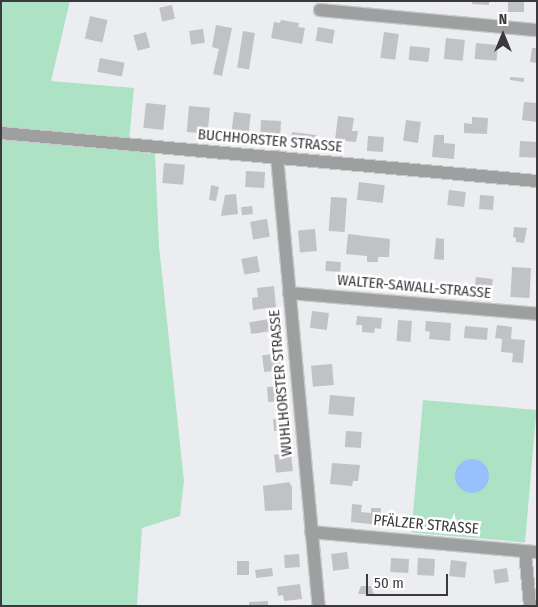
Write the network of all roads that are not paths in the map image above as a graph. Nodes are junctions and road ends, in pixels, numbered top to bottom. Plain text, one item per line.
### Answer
1 (320, 10) dead end
2 (537, 30) edge
3 (1, 133) edge
4 (277, 158) junction
5 (537, 181) edge
6 (289, 293) junction
7 (537, 314) edge
8 (312, 532) junction
9 (531, 551) edge
10 (319, 606) edge
11 (530, 606) edge

1 - 2 street
3 - 4 street, BUCHHORSTER STRASSE
4 - 5 street, BUCHHORSTER STRASSE
4 - 6 street, WUHLHORSTER STRASSE
6 - 7 street, WALTER-SAWALL-STRASSE
6 - 8 street, WUHLHORSTER STRASSE
8 - 9 street, PFÄLZER STRASSE
8 - 10 street, WUHLHORSTER STRASSE
9 - 11 street

